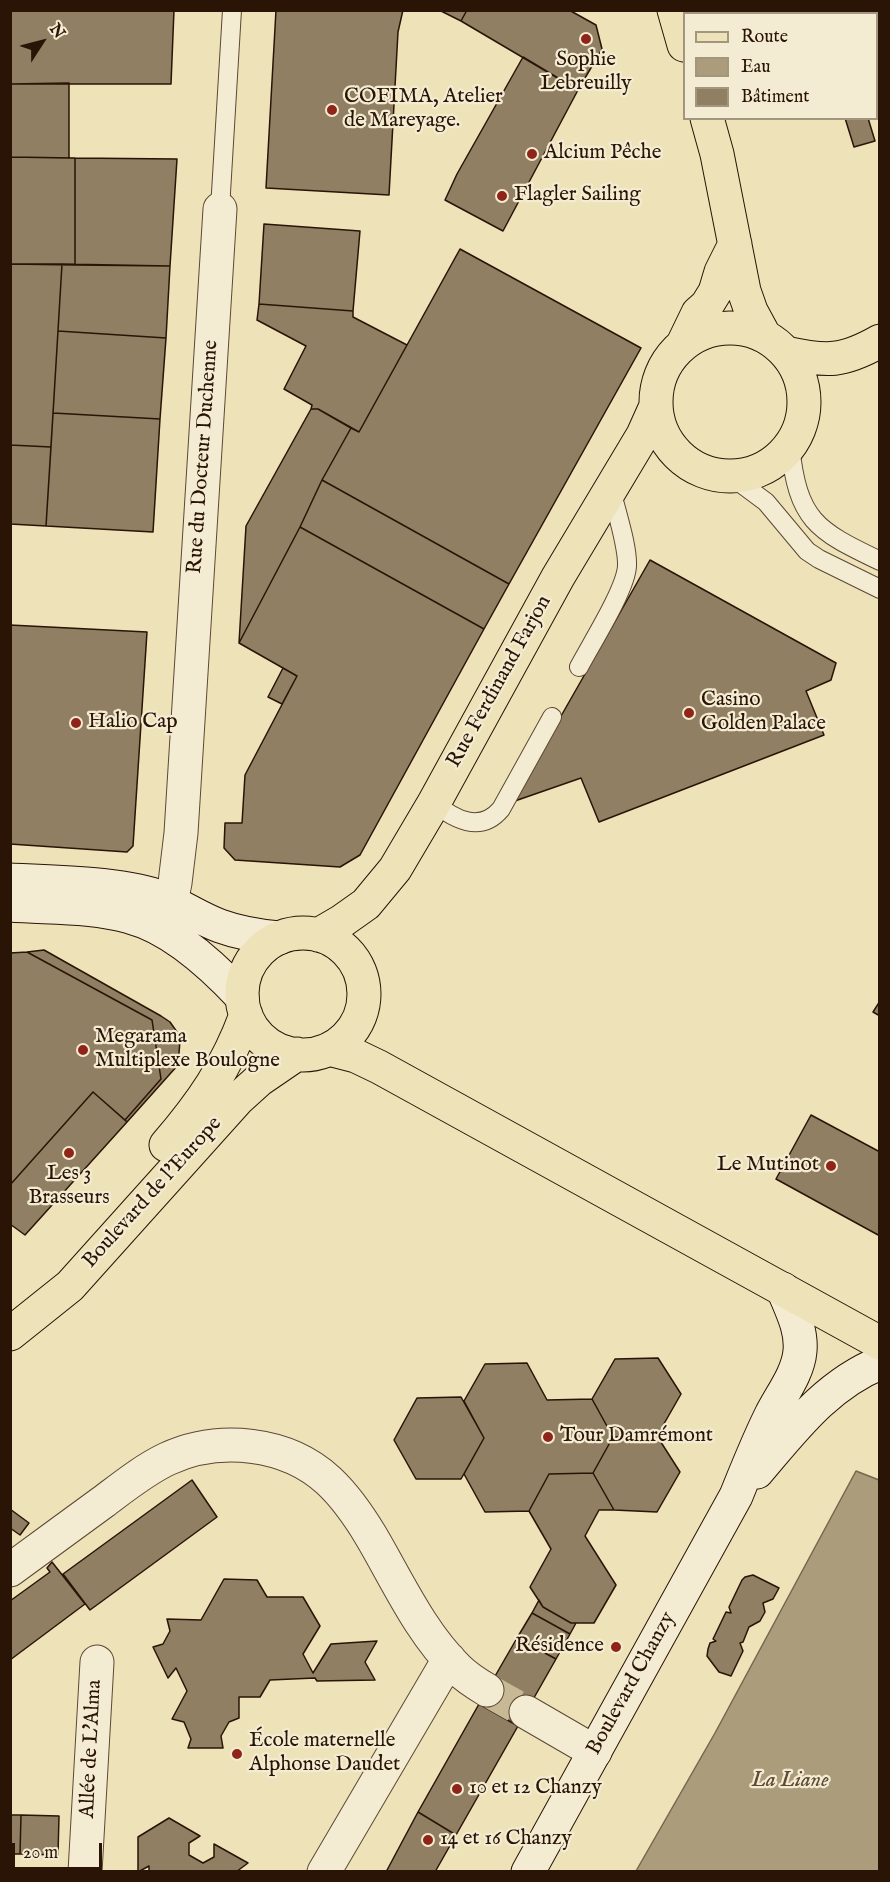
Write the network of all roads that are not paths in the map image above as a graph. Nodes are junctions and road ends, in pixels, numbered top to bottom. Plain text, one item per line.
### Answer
1 (232, 10) edge
2 (674, 10) edge
3 (683, 42) edge
4 (708, 120) edge
5 (220, 209) joint
6 (735, 244) junction
7 (879, 341) edge
8 (683, 344) junction
9 (775, 344) junction
10 (656, 406) junction
11 (790, 446) junction
12 (731, 476) junction
13 (611, 488) junction
14 (837, 540) junction
15 (879, 561) edge
16 (827, 564) junction
17 (879, 589) edge
18 (579, 667) dead end
19 (552, 717) dead end
20 (434, 803) junction
21 (10, 880) edge
22 (171, 902) junction
23 (10, 905) edge
24 (318, 935) junction
25 (279, 938) junction
26 (244, 1006) junction
27 (329, 1049) junction
28 (297, 1054) junction
29 (783, 1289) junction
30 (10, 1305) edge
31 (10, 1334) edge
32 (879, 1343) edge
33 (879, 1363) edge
34 (736, 1496) junction
35 (10, 1570) edge
36 (450, 1659) junction
37 (97, 1662) dead end
38 (487, 1690) tunnel mouth
39 (525, 1712) tunnel mouth
40 (595, 1752) junction
41 (85, 1872) edge
42 (324, 1872) edge
43 (528, 1872) edge

1 - 5 lane, Rue du Docteur Duchenne
2 - 3 main road
4 - 6 main road
5 - 22 street, Rue du Docteur Duchenne
6 - 8 main road
6 - 9 main road
7 - 9 main road
8 - 9 main road
8 - 10 main road
9 - 11 main road
10 - 12 main road
10 - 13 main road, Rue Ferdinand Farjon
11 - 12 main road
11 - 14 lane
12 - 16 lane
13 - 18 lane
13 - 20 main road, Rue Ferdinand Farjon
14 - 15 lane
14 - 16 lane
16 - 17 lane
19 - 20 lane
20 - 24 main road, Rue Ferdinand Farjon
21 - 22 street
22 - 25 street
23 - 26 street
24 - 25 main road
24 - 27 main road
25 - 26 main road
26 - 28 main road
26 - 30 main road, Boulevard de l'Europe
27 - 28 main road
27 - 29 main road
28 - 31 main road, Boulevard de l'Europe
29 - 32 main road
29 - 34 street, Boulevard Chanzy
33 - 34 street, Boulevard Chanzy
34 - 40 street, Boulevard Chanzy
35 - 36 street
36 - 38 street
36 - 42 street
37 - 41 street, Allée de L'Alma
39 - 40 street
40 - 43 street, Boulevard Chanzy

